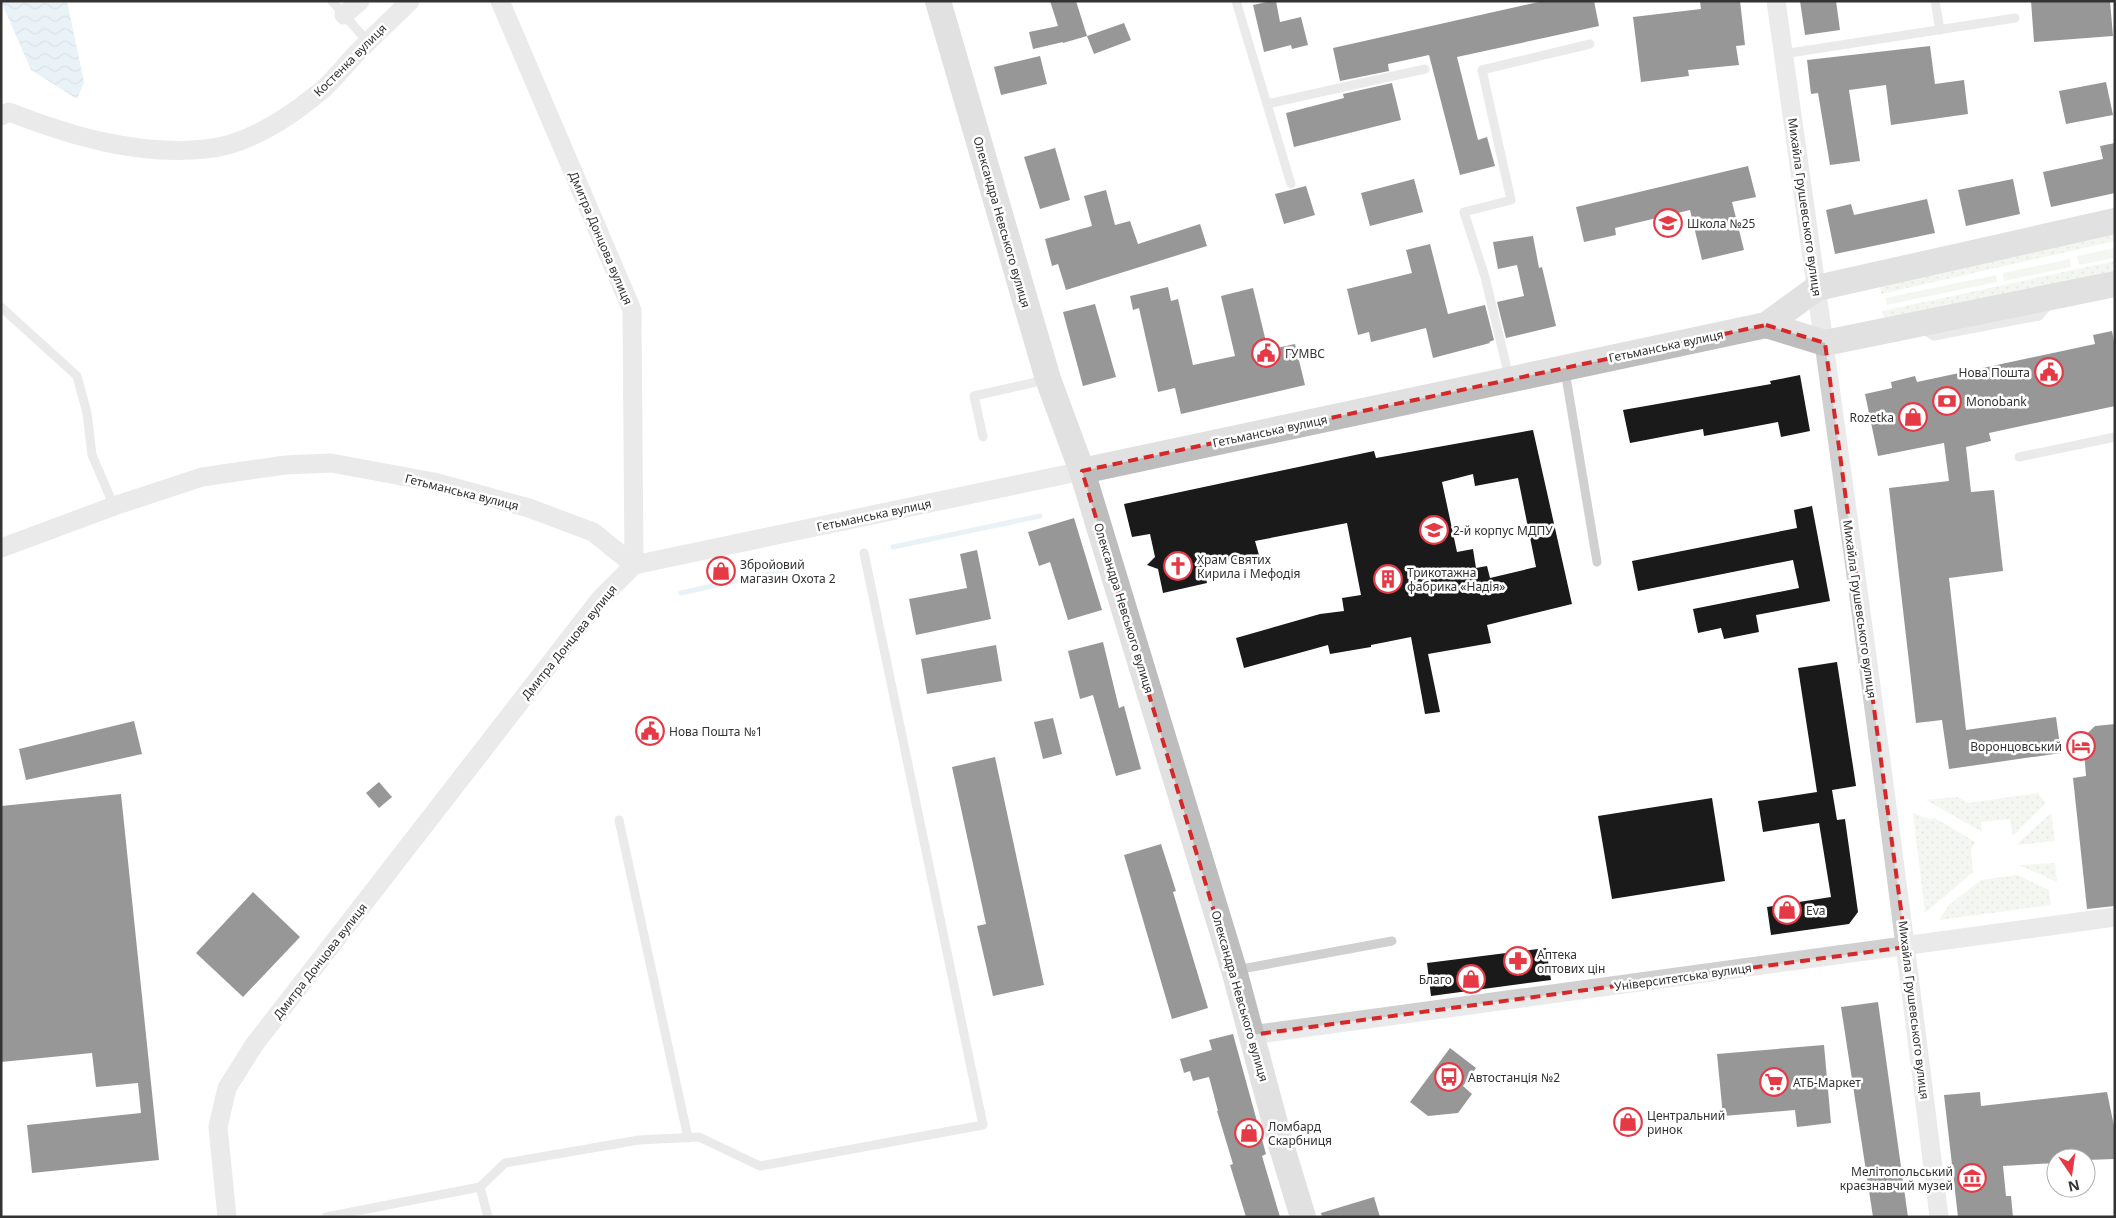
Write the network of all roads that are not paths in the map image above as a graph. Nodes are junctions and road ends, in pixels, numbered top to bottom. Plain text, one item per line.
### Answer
1 (360, 1) edge
2 (410, 1) edge
3 (500, 1) edge
4 (938, 1) edge
5 (1236, 1) edge
6 (1776, 1) edge
7 (1935, 1) edge
8 (338, 8) edge
9 (2015, 18) dead end
10 (1940, 30) junction
11 (368, 42) junction
12 (1590, 44) dead end
13 (1784, 54) junction
14 (1425, 70) dead end
15 (1267, 104) junction
16 (1, 116) edge
17 (1291, 184) dead end
18 (2115, 221) edge
19 (2115, 284) edge
20 (1817, 288) junction
21 (1, 307) edge
22 (1766, 325) junction
23 (1825, 343) junction
24 (1565, 368) junction
25 (1048, 379) junction
26 (1510, 380) junction
27 (983, 437) dead end
28 (2115, 437) edge
29 (2019, 457) dead end
30 (1082, 471) junction
31 (114, 506) junction
32 (1, 548) edge
33 (864, 553) dead end
34 (1597, 562) dead end
35 (634, 565) junction
36 (619, 820) dead end
37 (2115, 917) edge
38 (1392, 942) dead end
39 (1906, 947) junction
40 (1234, 970) junction
41 (1251, 1035) junction
42 (688, 1138) junction
43 (480, 1187) junction
44 (227, 1217) edge
45 (326, 1217) edge
46 (488, 1217) edge
47 (1303, 1217) edge
48 (1939, 1217) edge

1 - 8 street
2 - 11 street, Костенка вулиця
3 - 35 street, Дмитра Донцова вулиця
4 - 25 street, Олександра Невського вулиця
5 - 15 lane
6 - 13 street, Михайла Грушевського вулиця
7 - 10 lane
8 - 11 lane
9 - 10 lane
10 - 13 lane
11 - 16 street, Костенка вулиця
12 - 26 lane
13 - 20 street, Михайла Грушевського вулиця
14 - 15 lane
15 - 17 lane
18 - 20 street, Гетьманська вулиця
19 - 23 street, Гетьманська вулиця
20 - 22 street, Гетьманська вулиця
20 - 23 street, Михайла Грушевського вулиця
21 - 31 lane
22 - 23 street, Гетьманська вулиця
22 - 24 street, Гетьманська вулиця
23 - 39 street, Михайла Грушевського вулиця
24 - 26 street, Гетьманська вулиця
24 - 34 lane
25 - 27 lane
25 - 30 street, Олександра Невського вулиця
26 - 30 street, Гетьманська вулиця
28 - 29 lane
30 - 35 street, Гетьманська вулиця
30 - 40 street, Олександра Невського вулиця
31 - 32 street, Гетьманська вулиця
31 - 35 street, Гетьманська вулиця
33 - 42 lane
35 - 44 street, Дмитра Донцова вулиця
36 - 42 lane
37 - 39 street, Університетська вулиця
38 - 40 lane
39 - 41 street, Університетська вулиця
39 - 48 street, Михайла Грушевського вулиця
40 - 41 street, Олександра Невського вулиця
41 - 47 street, Олександра Невського вулиця
42 - 43 lane
43 - 45 lane
43 - 46 lane

